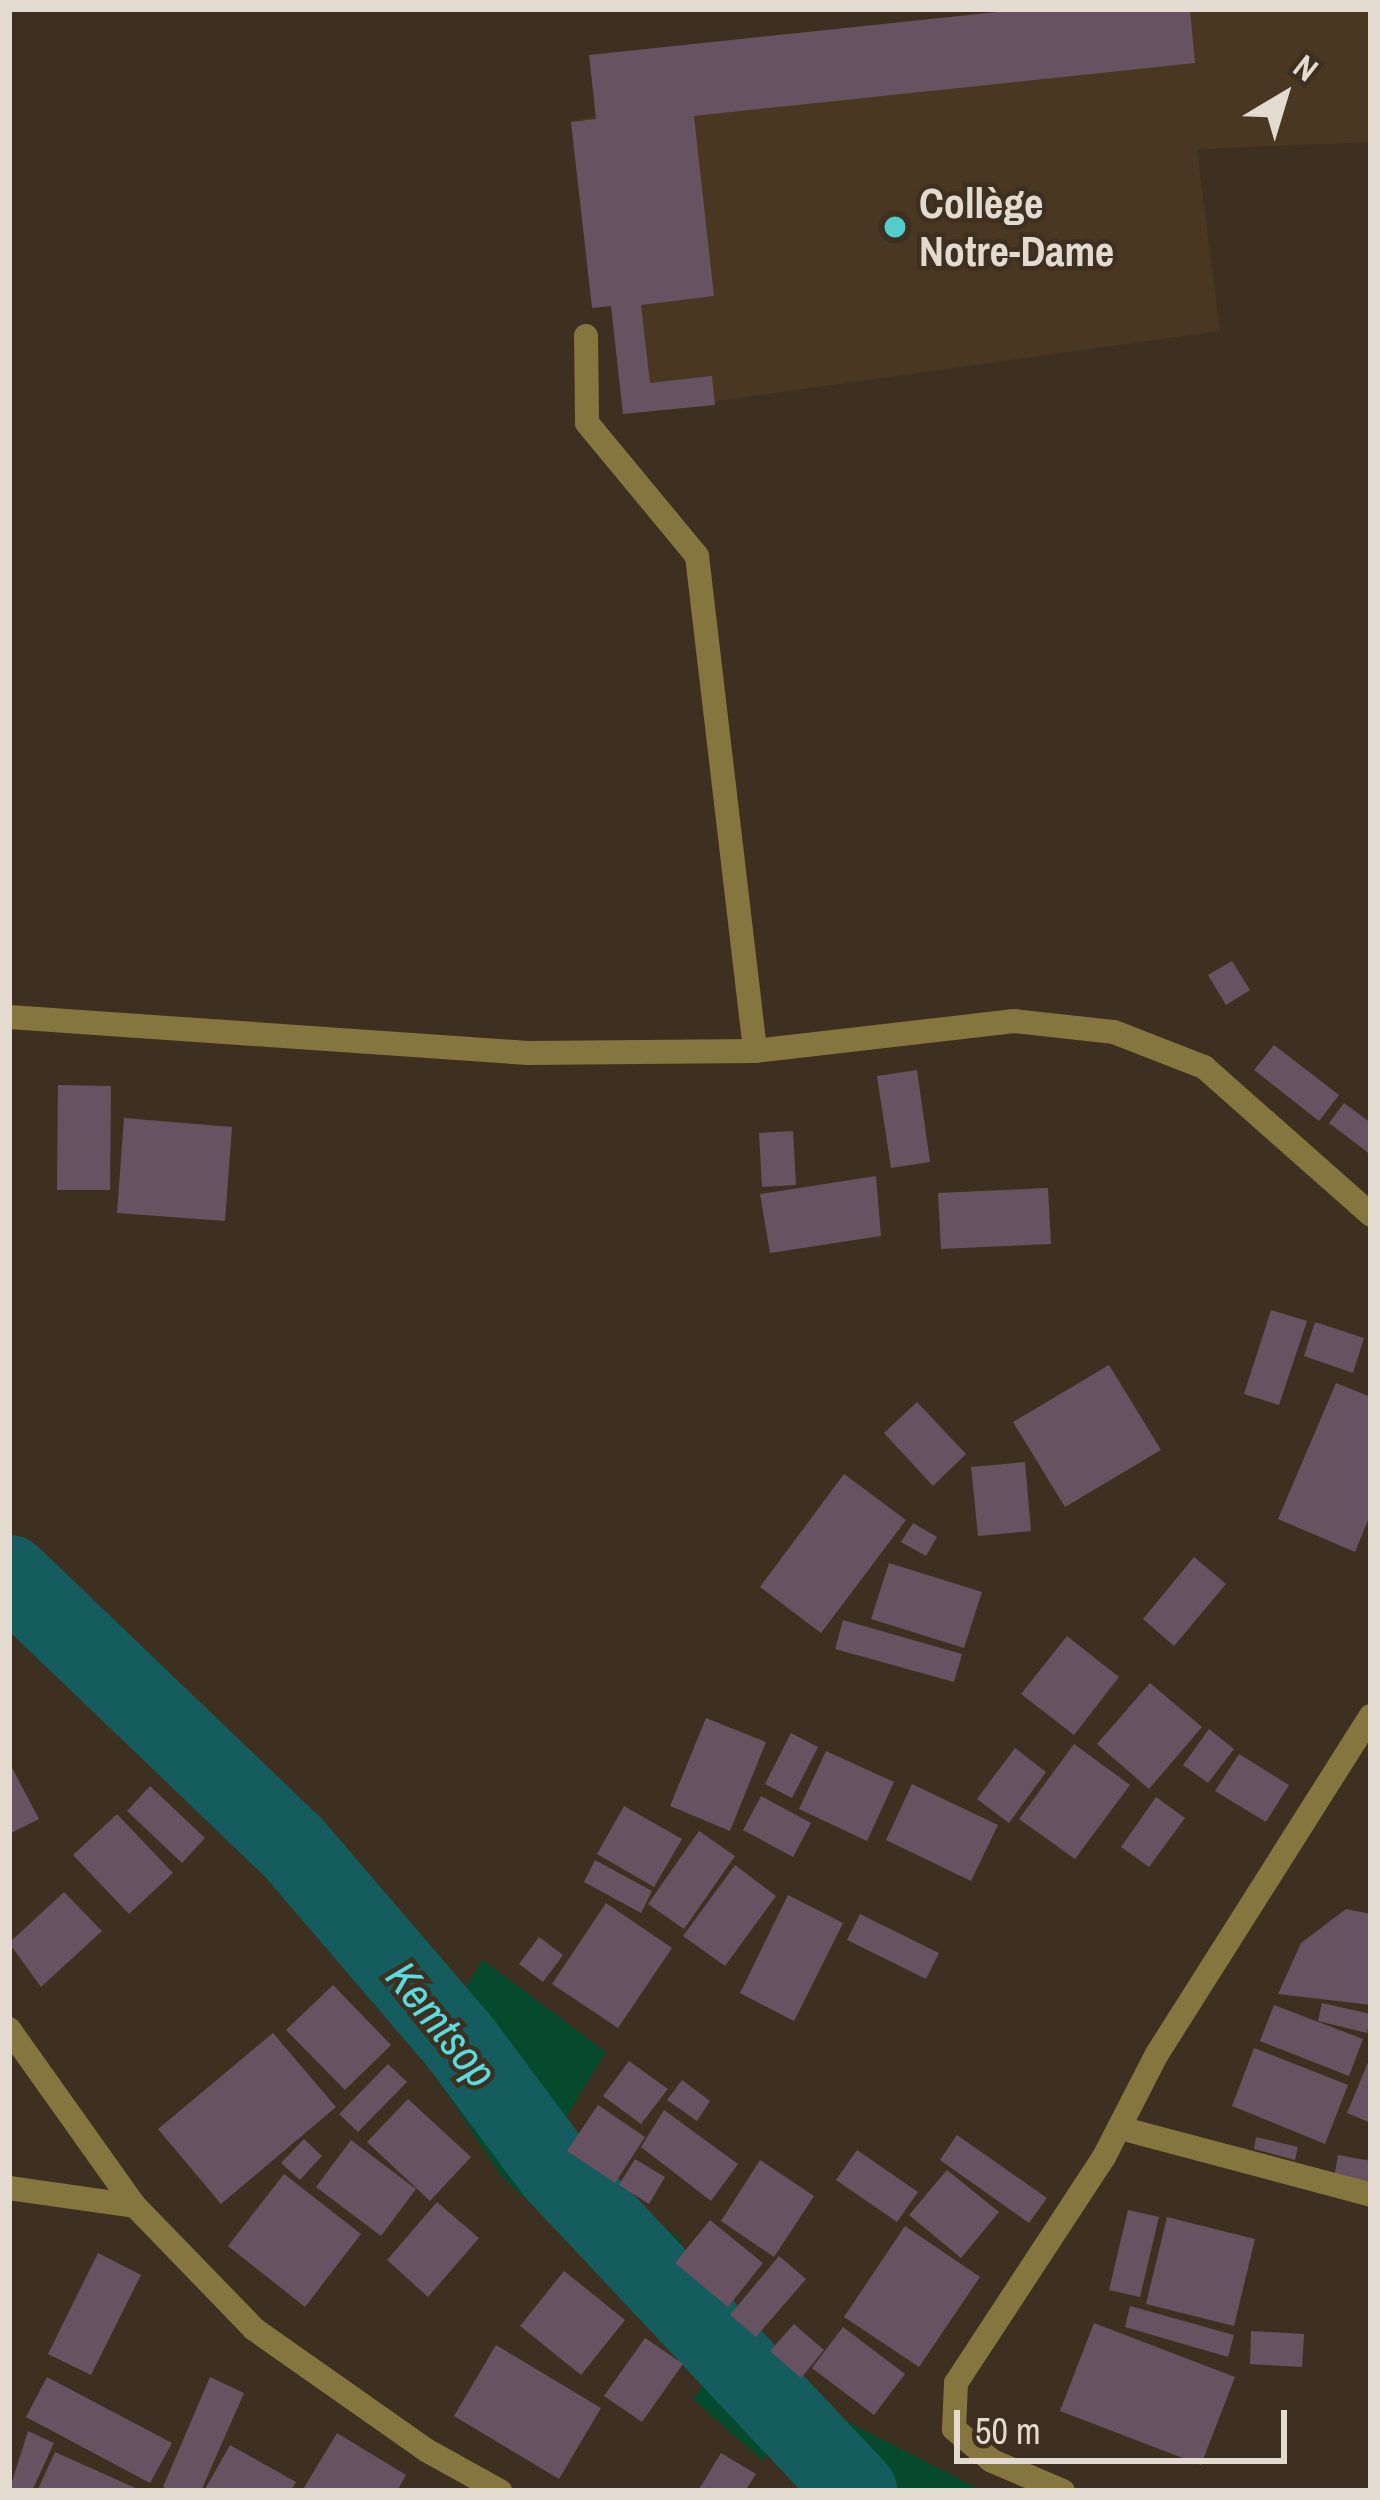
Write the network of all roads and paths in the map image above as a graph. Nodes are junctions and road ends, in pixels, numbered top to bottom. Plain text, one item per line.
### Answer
1 (586, 335) dead end
2 (9, 1017) edge
3 (755, 1051) junction
4 (1371, 1215) edge
5 (1371, 1716) edge
6 (9, 2030) edge
7 (1120, 2128) junction
8 (9, 2188) edge
9 (1371, 2195) edge
10 (135, 2206) junction
11 (500, 2491) edge
12 (1063, 2491) edge

1 - 3 street
2 - 3 street
3 - 4 street
5 - 7 street
6 - 10 street
7 - 9 street
7 - 12 street
8 - 10 street
10 - 11 street

